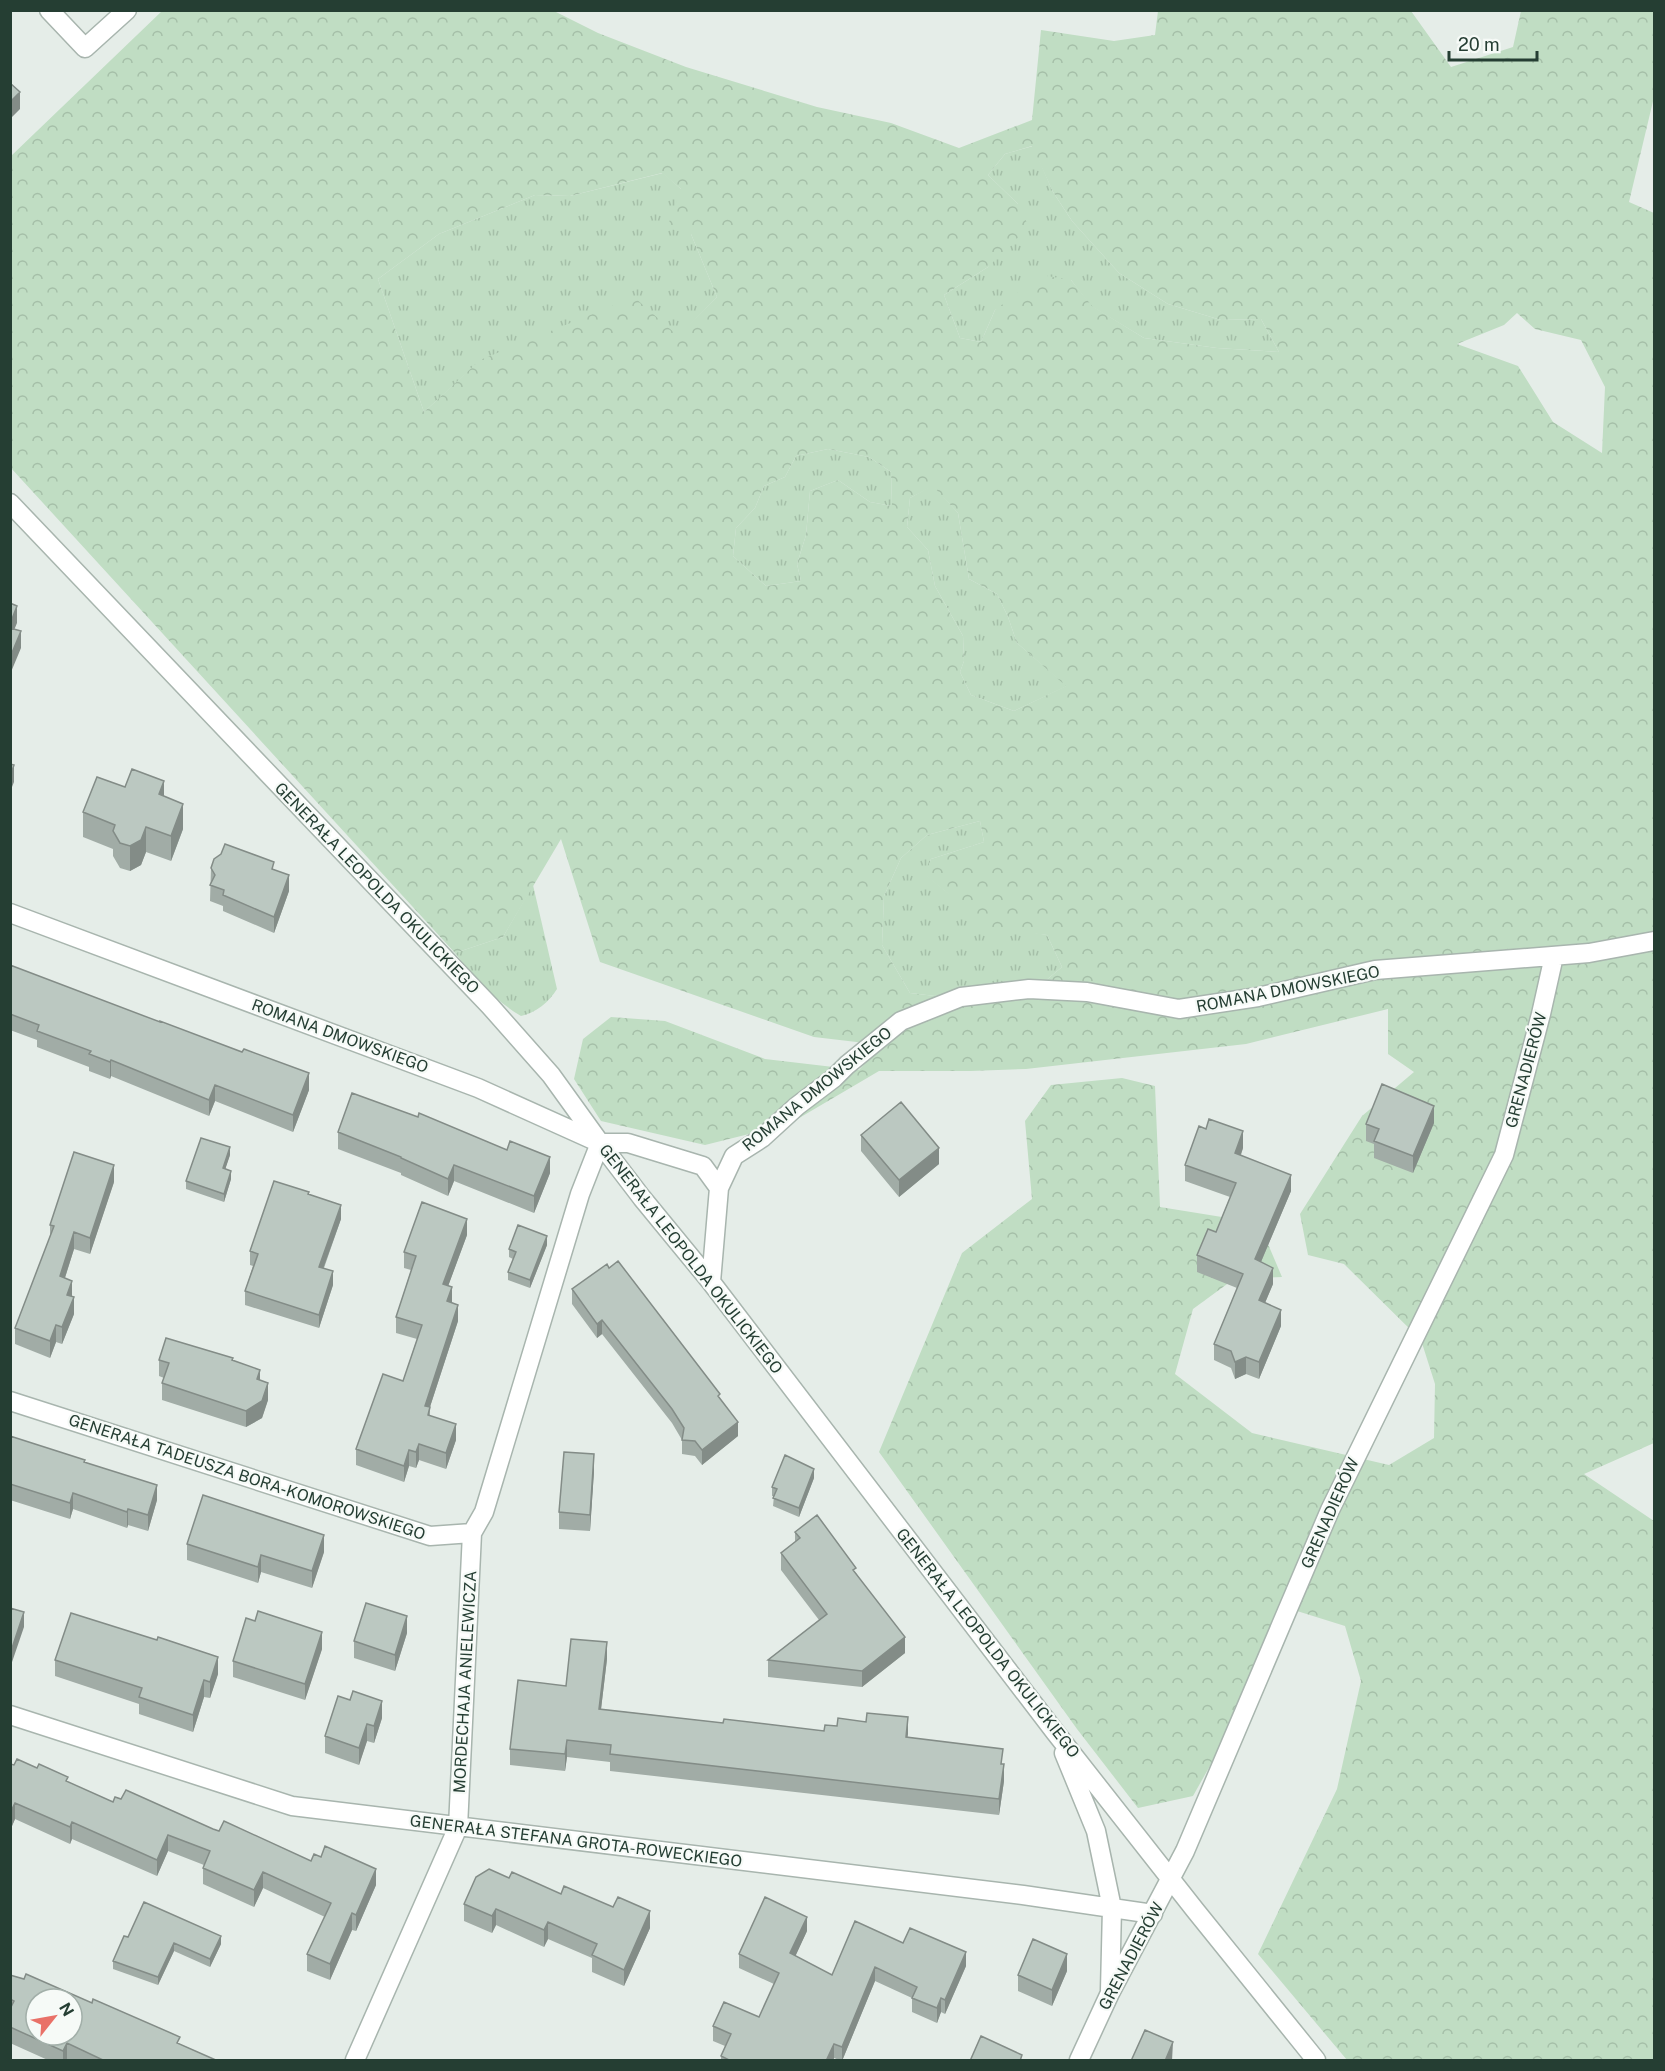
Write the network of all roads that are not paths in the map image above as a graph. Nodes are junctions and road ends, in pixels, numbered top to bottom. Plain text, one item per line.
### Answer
1 (49, 10) edge
2 (127, 10) edge
3 (10, 503) edge
4 (10, 914) edge
5 (1654, 941) edge
6 (1554, 956) junction
7 (600, 1143) junction
8 (719, 1188) junction
9 (711, 1282) junction
10 (10, 1401) edge
11 (472, 1533) junction
12 (10, 1715) edge
13 (1055, 1732) junction
14 (458, 1827) junction
15 (1171, 1880) junction
16 (1112, 1908) junction
17 (1153, 1914) junction
18 (1110, 1994) junction
19 (355, 2061) edge
20 (1079, 2061) edge
21 (1316, 2061) edge

1 - 2 street
3 - 7 street, GENERAŁA LEOPOLDA OKULICKIEGO
4 - 7 street, ROMANA DMOWSKIEGO
5 - 6 street, ROMANA DMOWSKIEGO
6 - 8 street, ROMANA DMOWSKIEGO
6 - 15 street, GRENADIERÓW
7 - 8 street, ROMANA DMOWSKIEGO
7 - 9 street, GENERAŁA LEOPOLDA OKULICKIEGO
7 - 11 street
8 - 9 street
9 - 13 street, GENERAŁA LEOPOLDA OKULICKIEGO
10 - 11 street, GENERAŁA TADEUSZA BORA-KOMOROWSKIEGO
11 - 14 street, MORDECHAJA ANIELEWICZA
12 - 14 street, GENERAŁA STEFANA GROTA-ROWECKIEGO
13 - 15 street, GENERAŁA LEOPOLDA OKULICKIEGO
13 - 16 street
14 - 16 street, GENERAŁA STEFANA GROTA-ROWECKIEGO
14 - 19 street, MORDECHAJA ANIELEWICZA
15 - 17 street, GRENADIERÓW
15 - 21 street, GENERAŁA LEOPOLDA OKULICKIEGO
16 - 17 street, GENERAŁA STEFANA GROTA-ROWECKIEGO
16 - 18 street
17 - 18 street, GRENADIERÓW
18 - 20 street, GRENADIERÓW

